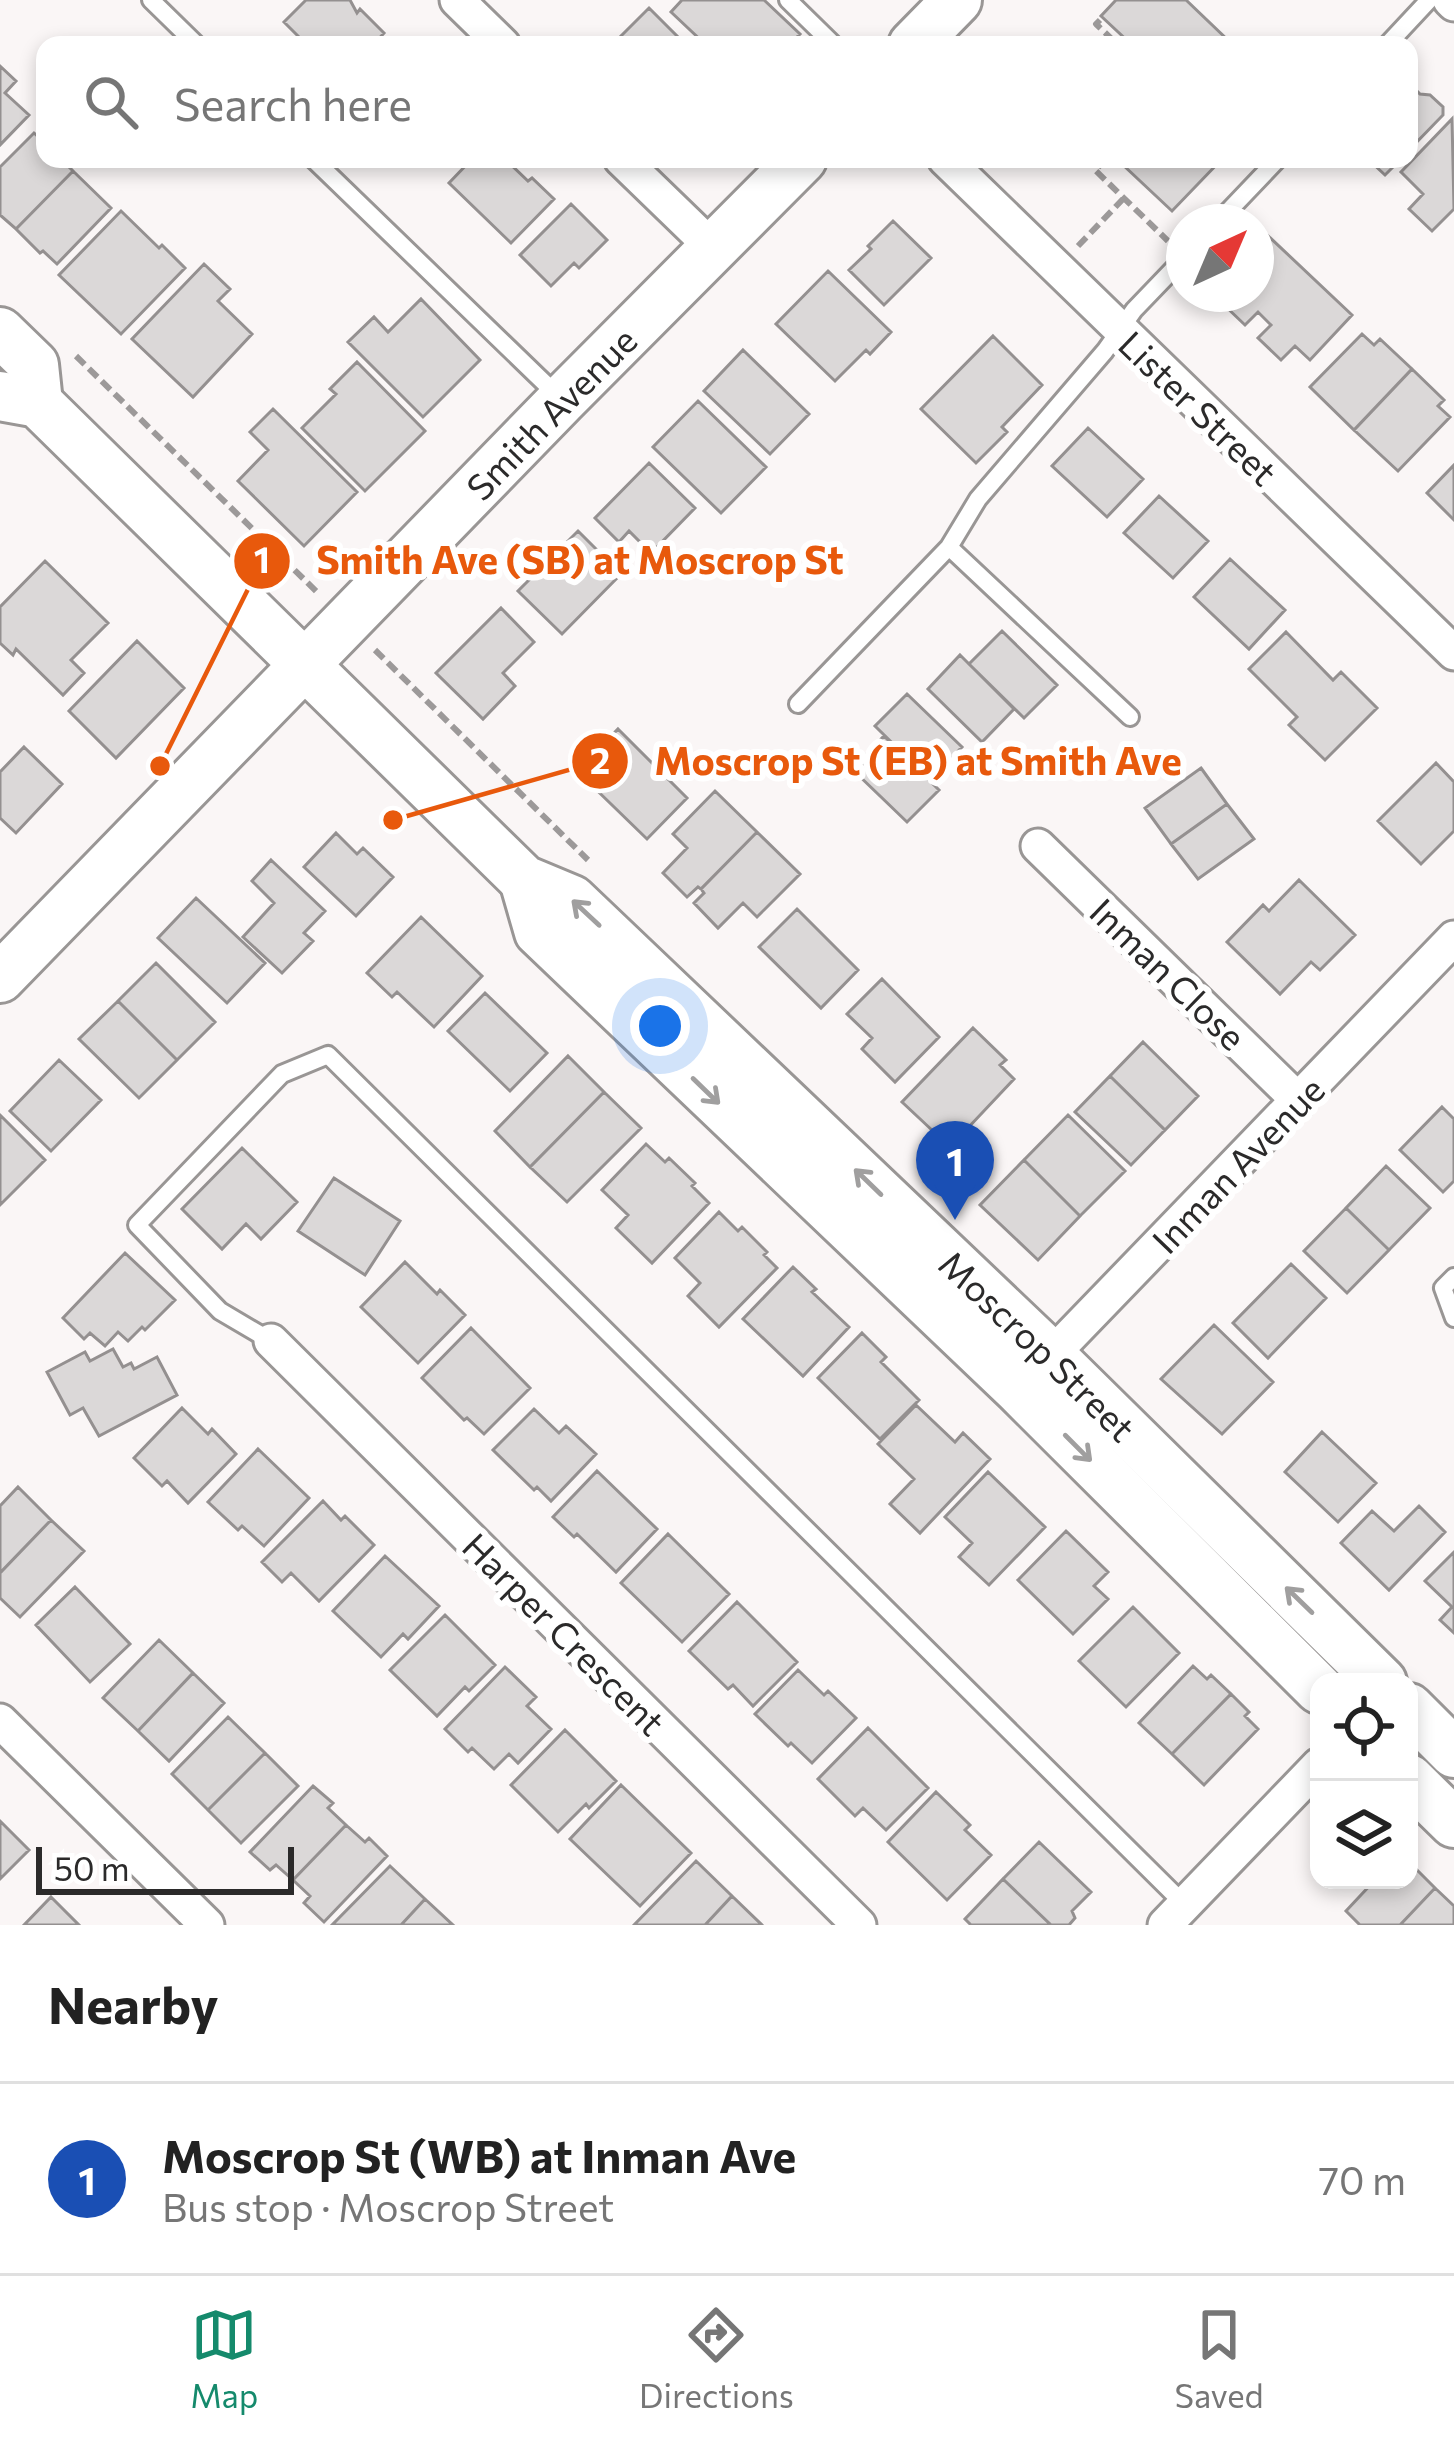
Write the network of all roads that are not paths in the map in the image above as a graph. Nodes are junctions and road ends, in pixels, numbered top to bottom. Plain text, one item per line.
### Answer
1 (151, 0) edge
2 (457, 0) edge
3 (788, 0) edge
4 (957, 0) edge
5 (1429, 0) edge
6 (187, 36) edge
7 (494, 36) edge
8 (825, 36) edge
9 (922, 36) edge
10 (1395, 36) edge
11 (322, 168) edge
12 (631, 168) edge
13 (793, 168) edge
14 (954, 168) edge
15 (1269, 168) edge
16 (1235, 204) edge
17 (714, 249) junction
18 (1166, 278) edge
19 (1119, 330) junction
20 (0, 332) edge
21 (19, 399) edge
22 (562, 400) junction
23 (949, 547) junction
24 (1454, 653) edge
25 (305, 666) junction
26 (798, 704) dead end
27 (1130, 717) dead end
28 (1038, 846) dead end
29 (1454, 938) edge
30 (0, 978) edge
31 (1299, 1100) junction
32 (1454, 1277) edge
33 (1454, 1318) edge
34 (271, 1341) joint
35 (1035, 1372) junction
36 (1372, 1673) edge
37 (1310, 1679) edge
38 (1418, 1717) edge
39 (0, 1721) edge
40 (1454, 1753) edge
41 (1310, 1774) edge
42 (1410, 1781) edge
43 (1454, 1823) edge
44 (1175, 1915) edge
45 (207, 1925) edge
46 (859, 1925) edge

1 - 6 lane
2 - 7 street
3 - 8 lane
4 - 9 street
5 - 10 lane
11 - 22 lane
12 - 17 street
13 - 17 street, Smith Avenue
14 - 19 street, Lister Street
15 - 16 lane
17 - 22 street, Smith Avenue
18 - 19 lane
19 - 23 lane
19 - 24 street, Lister Street
20 - 21 street, Moscrop Street
21 - 25 street, Moscrop Street
22 - 25 street, Smith Avenue
23 - 26 lane
23 - 27 lane
25 - 30 street, Smith Avenue
25 - 35 street, Moscrop Street
28 - 31 street, Inman Close
29 - 31 street, Inman Avenue
31 - 35 street, Inman Avenue
32 - 33 lane
34 - 44 lane
34 - 46 street, Harper Crescent
36 -> 35 street, Moscrop Street
35 -> 37 street, Moscrop Street
38 - 40 street
39 - 45 street
41 - 44 street
42 - 43 street

